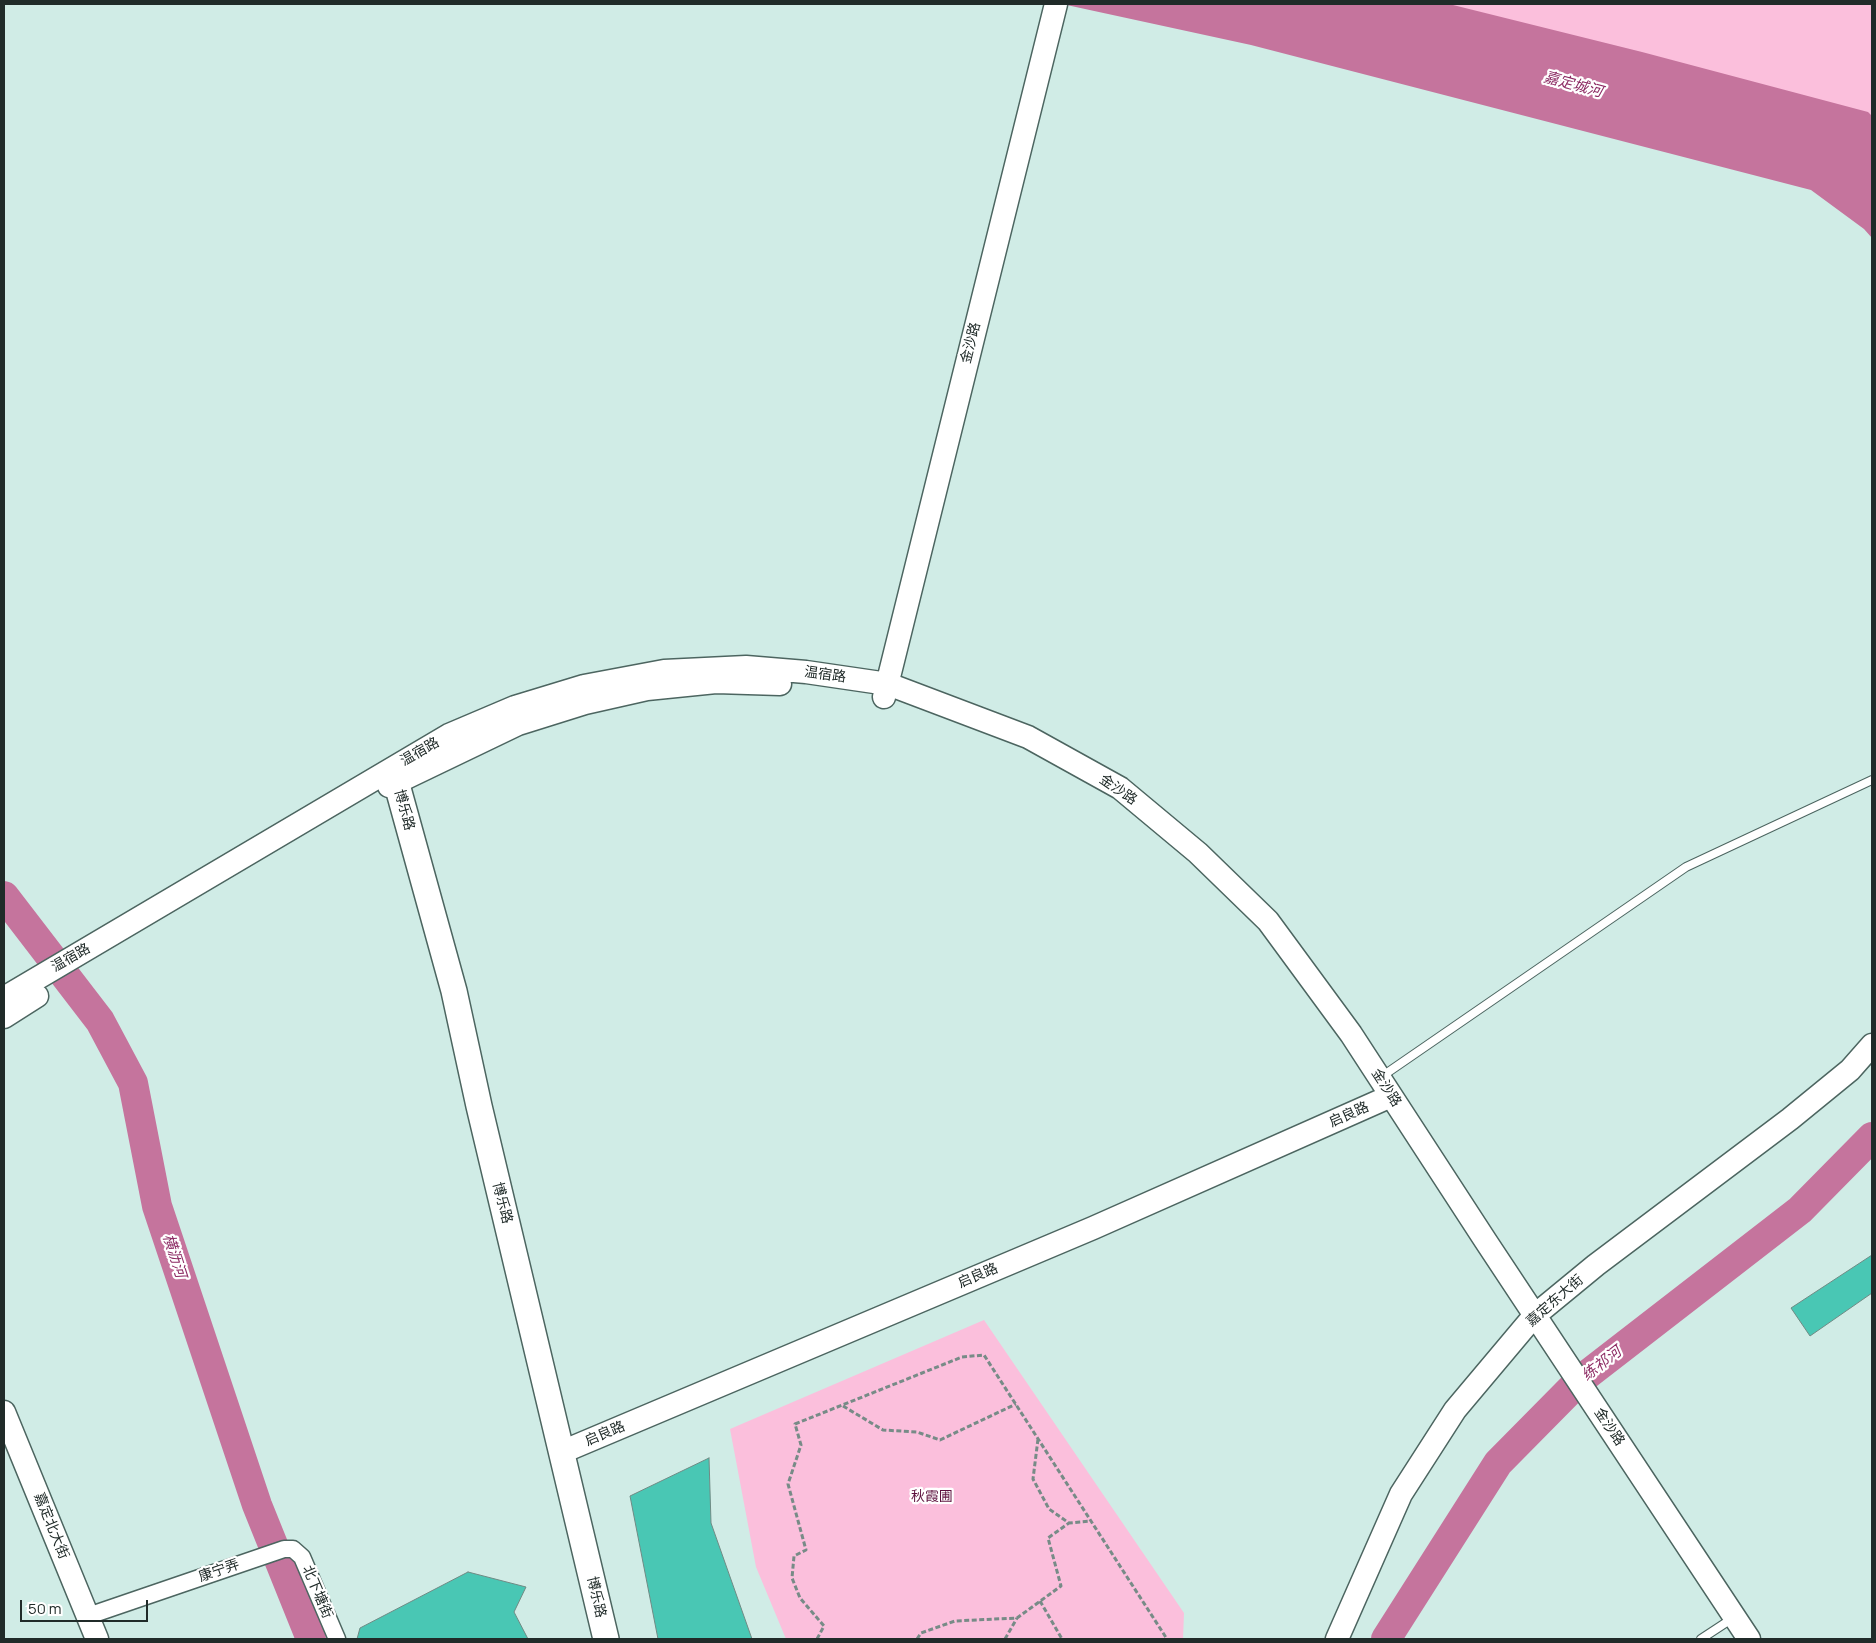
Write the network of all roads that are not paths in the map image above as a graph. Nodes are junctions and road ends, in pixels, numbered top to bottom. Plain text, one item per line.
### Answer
1 (1055, 6) edge
2 (886, 691) junction
3 (395, 774) junction
4 (1872, 780) edge
5 (40, 985) junction
6 (4, 998) edge
7 (4, 1017) edge
8 (1872, 1045) edge
9 (1385, 1091) junction
10 (1529, 1322) junction
11 (4, 1412) edge
12 (562, 1452) junction
13 (288, 1549) joint
14 (88, 1616) junction
15 (1729, 1627) edge
16 (98, 1639) edge
17 (337, 1639) edge
18 (606, 1639) edge
19 (1337, 1639) edge
20 (1701, 1639) edge
21 (1749, 1639) edge

1 - 2 street, 金沙路
2 - 3 street, 温宿路
2 - 9 street, 金沙路
3 - 5 street, 温宿路
3 - 12 main road, 博乐路
4 - 9 lane
5 - 6 street, 温宿路
5 - 7 street
8 - 10 street, 嘉定东大街
9 - 10 street, 金沙路
9 - 12 street, 启良路
10 - 15 street
10 - 15 street, 金沙路
10 - 19 street, 嘉定东大街
11 - 14 street, 嘉定北大街
12 - 18 main road, 博乐路
13 - 14 street, 康宁弄
13 - 17 street, 北下塘街
14 - 16 street, 嘉定北大街
15 - 20 lane
15 - 21 street, 金沙路

